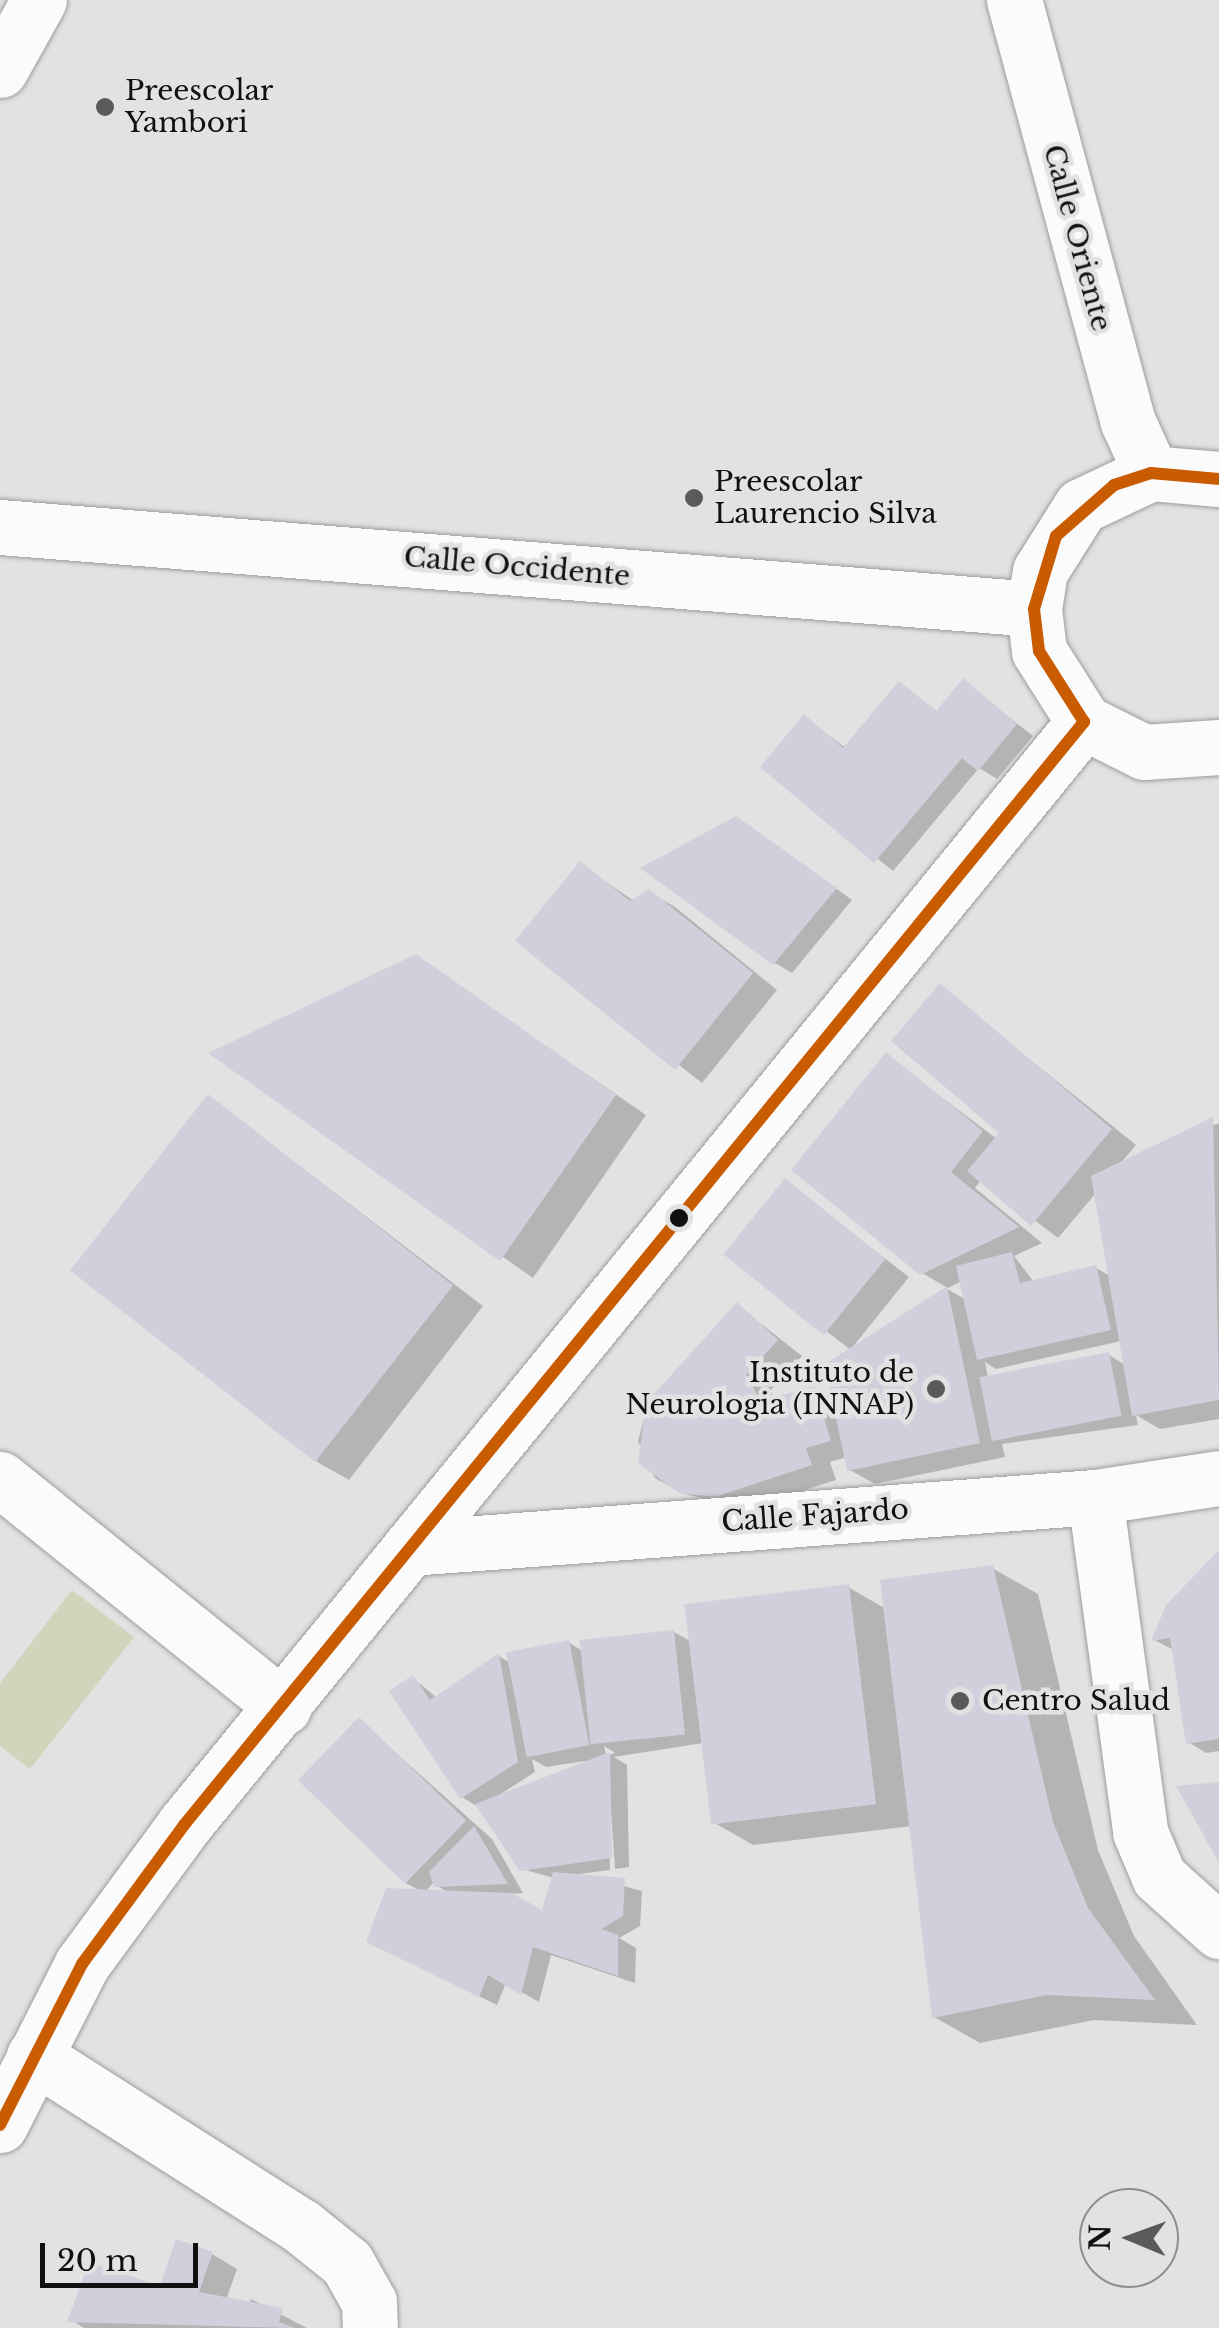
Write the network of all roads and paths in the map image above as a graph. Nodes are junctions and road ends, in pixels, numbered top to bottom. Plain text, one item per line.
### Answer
1 (39, 0) edge
2 (1014, 0) edge
3 (0, 70) edge
4 (1151, 473) junction
5 (1219, 479) edge
6 (0, 527) edge
7 (1034, 609) junction
8 (1084, 722) junction
9 (1216, 751) edge
10 (1219, 1478) edge
11 (0, 1479) edge
12 (1094, 1497) junction
13 (410, 1548) junction
14 (284, 1707) junction
15 (1219, 1931) edge
16 (11, 2094) edge
17 (370, 2328) edge

1 - 3 street
2 - 4 street, Calle Oriente
4 - 5 street
4 - 7 street
6 - 7 street, Calle Occidente
7 - 8 street
8 - 9 street
8 - 13 street
10 - 12 street, Calle Fajardo
11 - 14 street
12 - 13 street, Calle Fajardo
12 - 15 street
13 - 14 street
14 - 16 street
16 - 17 street

